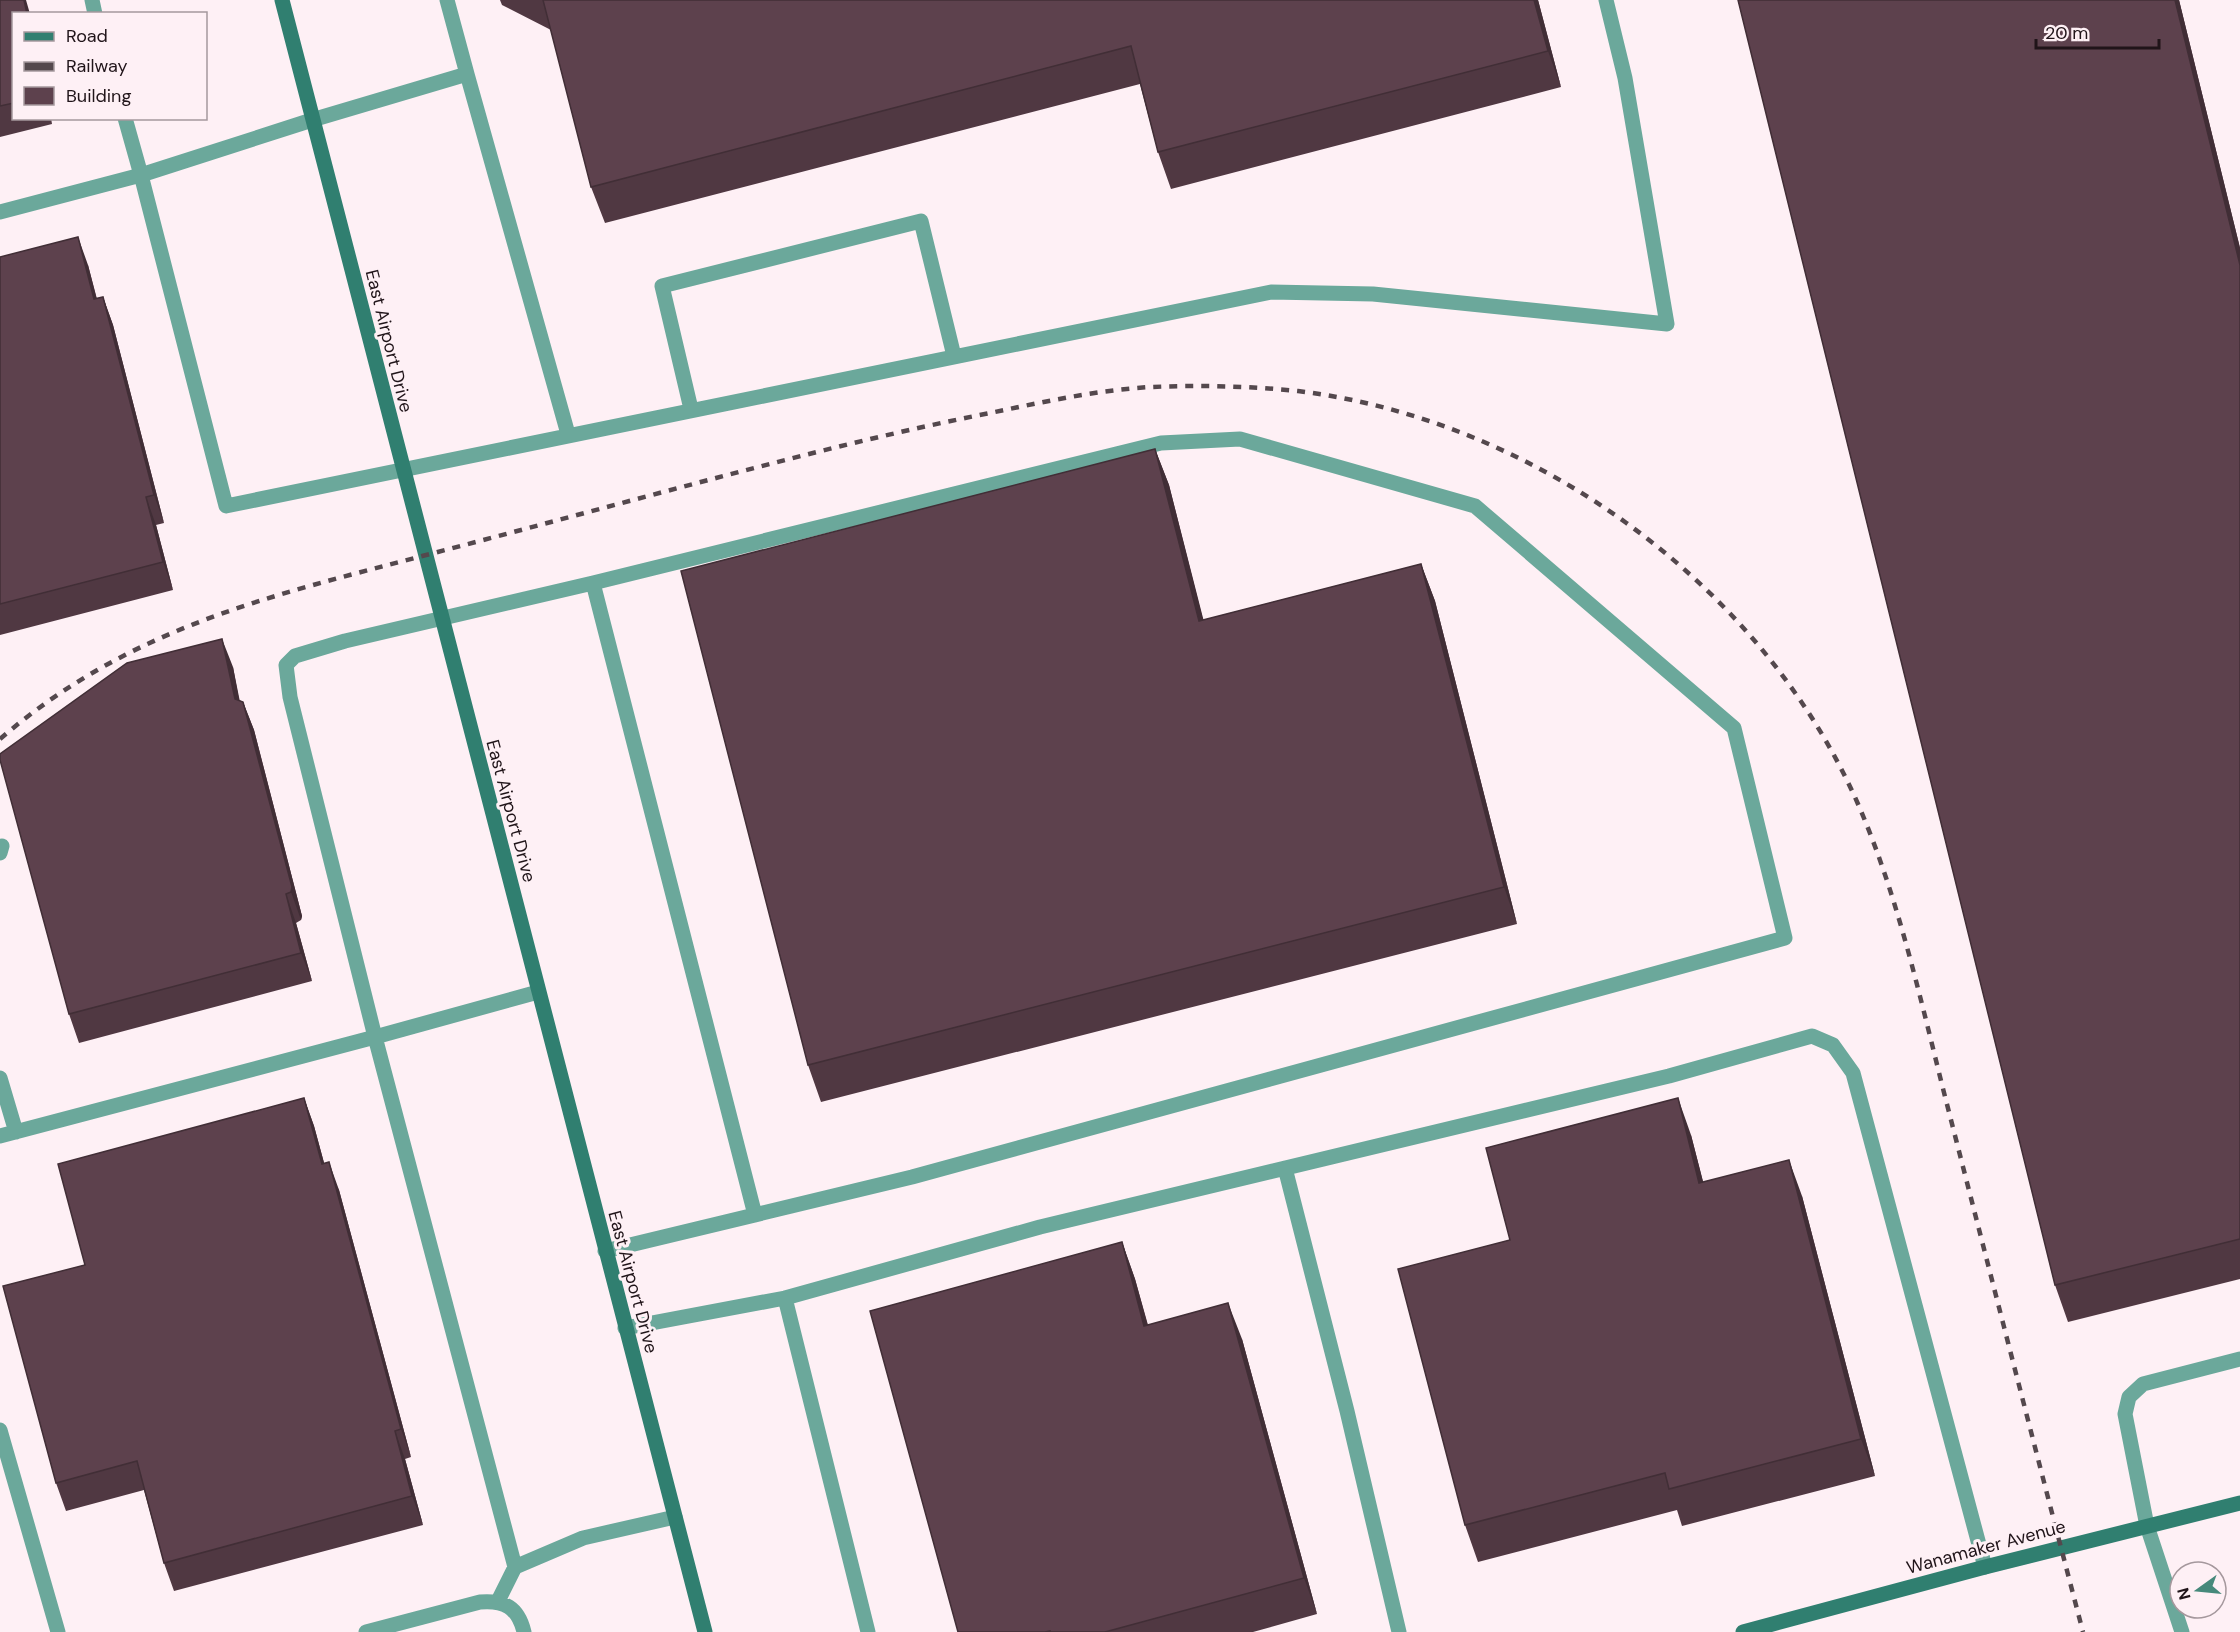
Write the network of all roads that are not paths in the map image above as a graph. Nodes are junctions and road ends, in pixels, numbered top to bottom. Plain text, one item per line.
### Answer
1 (282, 0) edge
2 (447, 0) edge
3 (1606, 0) edge
4 (467, 74) junction
5 (126, 120) edge
6 (312, 120) junction
7 (141, 175) junction
8 (0, 212) edge
9 (954, 356) junction
10 (691, 409) junction
11 (568, 434) junction
12 (402, 468) junction
13 (592, 583) junction
14 (440, 618) junction
15 (538, 992) junction
16 (375, 1037) junction
17 (0, 1078) edge
18 (16, 1132) junction
19 (0, 1136) edge
20 (1285, 1168) junction
21 (755, 1215) junction
22 (605, 1251) junction
23 (786, 1298) junction
24 (625, 1328) junction
25 (2240, 1359) edge
26 (0, 1430) edge
27 (2240, 1503) edge
28 (675, 1517) junction
29 (2147, 1526) junction
30 (515, 1567) junction
31 (1985, 1567) junction
32 (498, 1601) junction
33 (58, 1632) edge
34 (366, 1632) edge
35 (524, 1632) edge
36 (705, 1632) edge
37 (868, 1632) edge
38 (1399, 1632) edge
39 (1743, 1632) edge
40 (2182, 1632) edge

1 - 6 main road, East Airport Drive
2 - 4 lane
3 - 9 lane
4 - 6 lane
4 - 11 lane
5 - 7 lane
6 - 7 lane
6 - 12 main road, East Airport Drive
7 - 8 lane
7 - 12 lane
9 - 10 lane
9 - 10 lane
10 - 11 lane
11 - 12 lane
12 - 14 main road, East Airport Drive
13 - 14 lane
13 - 21 lane
13 - 21 lane
14 - 15 main road, East Airport Drive
14 - 16 lane
15 - 16 lane
15 - 22 main road, East Airport Drive
16 - 18 lane
16 - 30 lane
17 - 18 lane
18 - 19 lane
20 - 23 lane
20 - 31 lane
20 - 38 lane
21 - 22 lane
22 - 24 main road, East Airport Drive
23 - 24 lane
23 - 37 lane
24 - 28 main road, East Airport Drive
25 - 29 lane
26 - 33 lane
27 - 29 main road, Wanamaker Avenue
28 - 30 lane
28 - 36 main road, East Airport Drive
29 - 31 main road, Wanamaker Avenue
29 - 40 lane
30 - 32 lane
31 - 39 main road, Wanamaker Avenue
32 - 34 lane
32 - 35 lane

